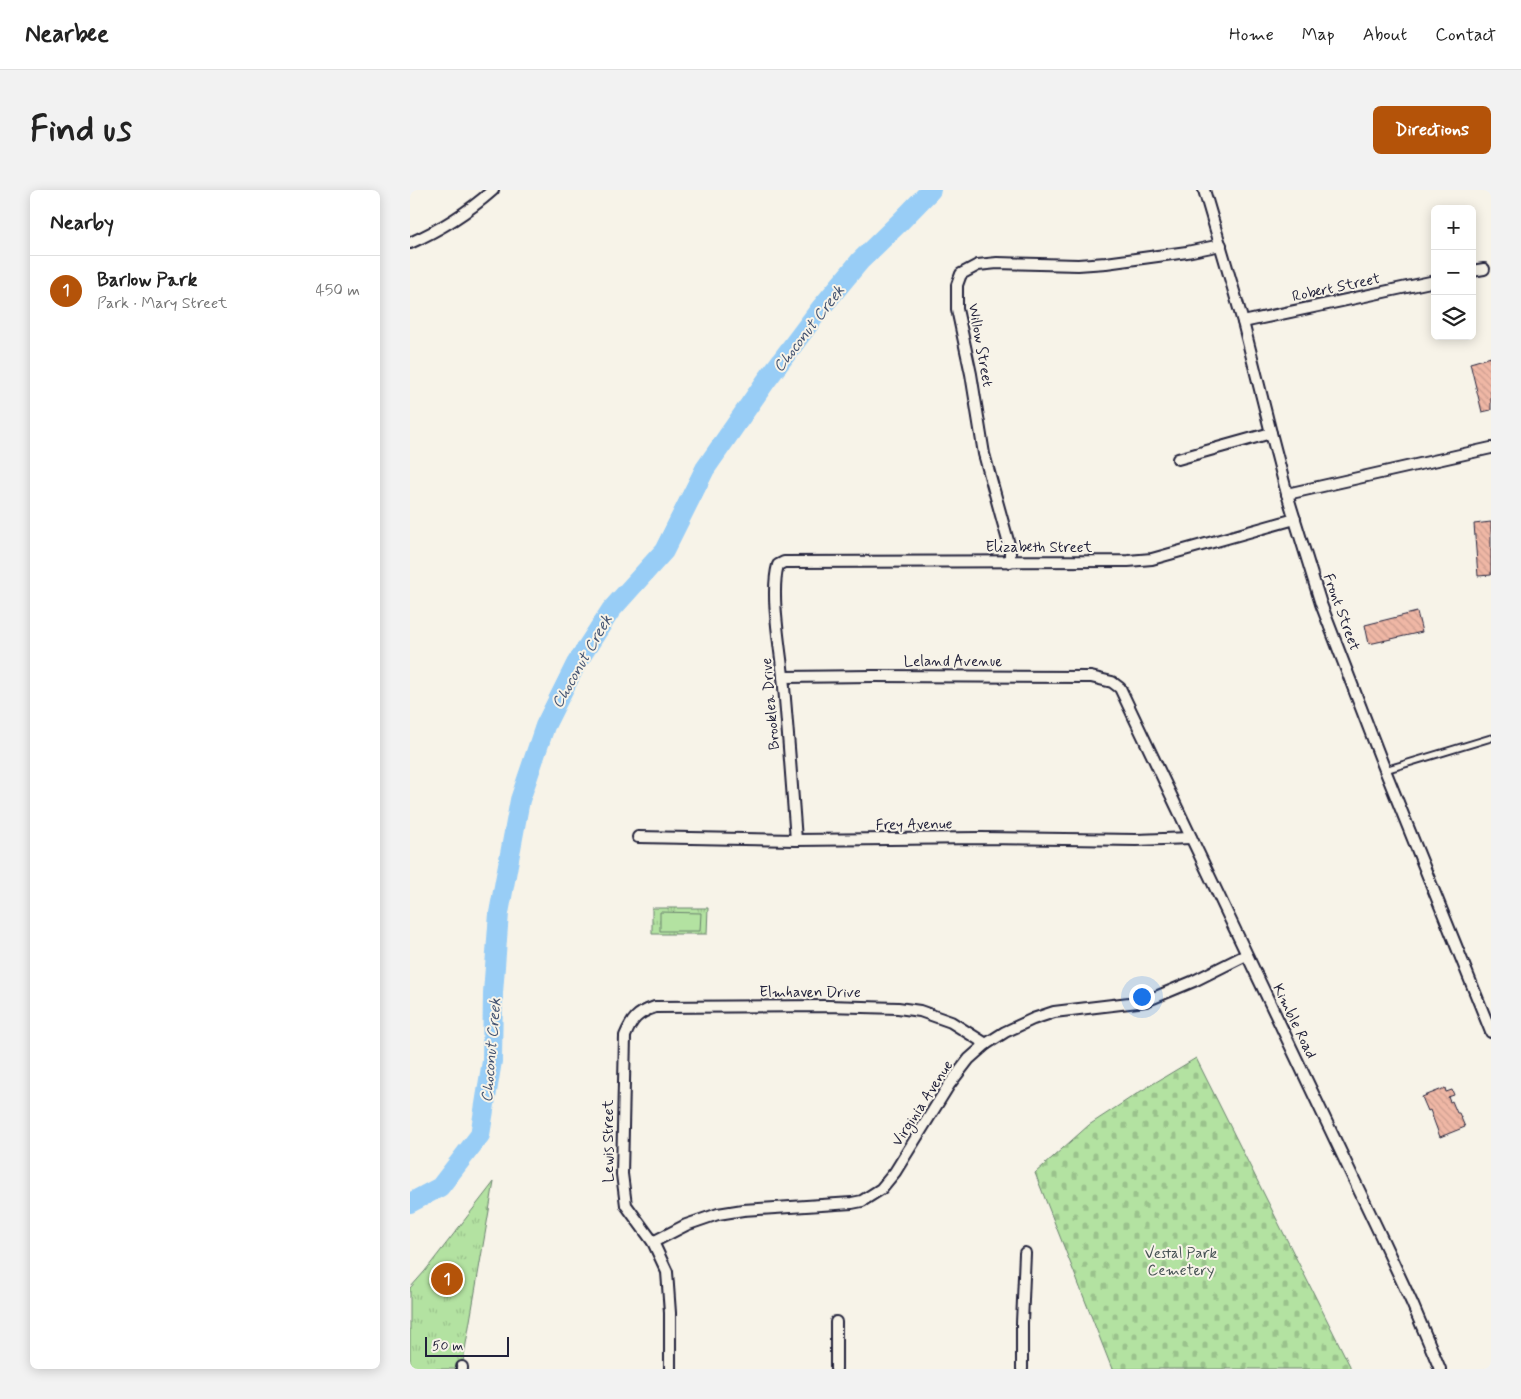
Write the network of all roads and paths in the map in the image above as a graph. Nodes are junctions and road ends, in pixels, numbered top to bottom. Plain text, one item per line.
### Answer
1 (1204, 190) edge
2 (487, 192) edge
3 (410, 243) edge
4 (1221, 245) junction
5 (1484, 268) dead end
6 (1476, 270) edge
7 (1431, 282) edge
8 (1243, 322) junction
9 (1270, 433) junction
10 (1491, 448) edge
11 (1178, 459) dead end
12 (1288, 494) junction
13 (1295, 519) junction
14 (1010, 562) junction
15 (778, 565) joint
16 (783, 677) junction
17 (1120, 688) joint
18 (1491, 738) edge
19 (1385, 770) junction
20 (638, 837) dead end
21 (1191, 838) junction
22 (796, 840) junction
23 (1246, 956) junction
24 (630, 1022) joint
25 (1491, 1032) edge
26 (986, 1044) junction
27 (653, 1242) junction
28 (1025, 1253) dead end
29 (836, 1322) dead end
30 (670, 1369) edge
31 (836, 1369) edge
32 (1022, 1369) edge
33 (1440, 1369) edge

1 - 4 street, Front Street
2 - 3 street
4 - 8 street, Front Street
4 - 14 street, Willow Street
5 - 6 street
7 - 8 street, Robert Street
8 - 9 street, Front Street
9 - 11 street
9 - 12 street, Front Street
10 - 12 street
12 - 13 street, Front Street
13 - 14 street, Elizabeth Street
13 - 19 street, Front Street
14 - 15 street, Elizabeth Street
15 - 16 street, Brooklea Drive
16 - 17 street, Leland Avenue
16 - 22 street, Brooklea Drive
17 - 21 street, Kimble Road
18 - 19 lane
19 - 25 street, Front Street
20 - 22 street, Frey Avenue
21 - 22 street, Frey Avenue
21 - 23 street, Kimble Road
23 - 26 street, Virginia Avenue
23 - 33 street, Kimble Road
24 - 26 street, Elmhaven Drive
24 - 27 street, Lewis Street
26 - 27 street, Virginia Avenue
27 - 30 street, Lewis Street
28 - 32 street
29 - 31 street

